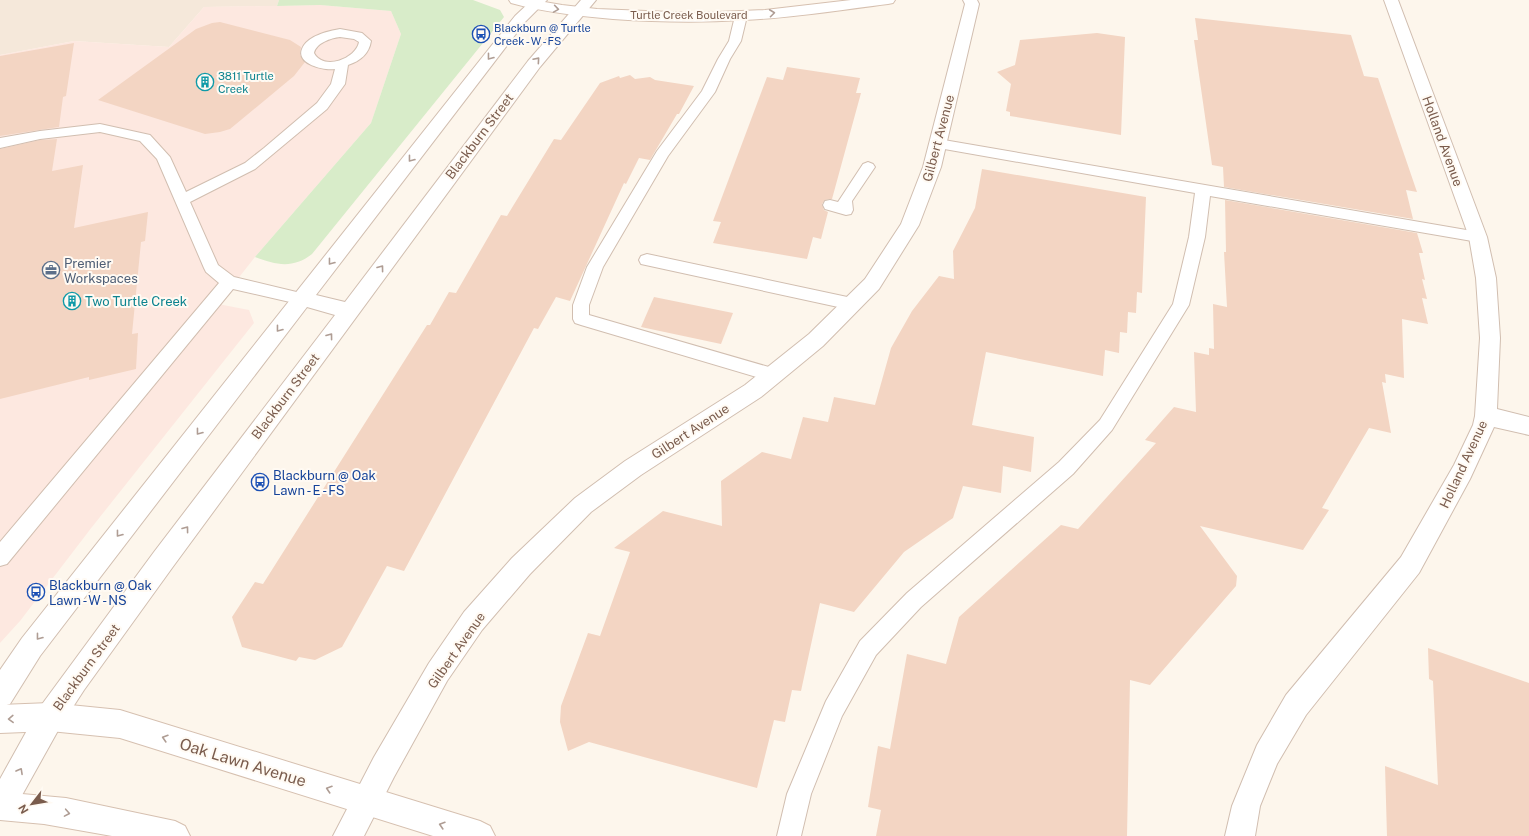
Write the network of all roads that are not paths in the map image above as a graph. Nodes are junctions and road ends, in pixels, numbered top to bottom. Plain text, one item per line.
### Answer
1 (516, 0) edge
2 (888, 0) edge
3 (970, 0) edge
4 (1391, 0) edge
5 (537, 3) edge
6 (584, 6) edge
7 (741, 16) junction
8 (342, 64) dead end
9 (0, 143) edge
10 (938, 144) junction
11 (868, 167) dead end
12 (1203, 190) junction
13 (182, 200) junction
14 (830, 205) dead end
15 (1478, 237) junction
16 (647, 260) dead end
17 (229, 282) junction
18 (303, 299) junction
19 (852, 304) junction
20 (349, 311) junction
21 (773, 375) junction
22 (1486, 416) junction
23 (1529, 426) edge
24 (0, 557) edge
25 (0, 694) edge
26 (50, 717) junction
27 (0, 719) edge
28 (366, 801) junction
29 (0, 805) edge
30 (175, 836) edge
31 (348, 836) edge
32 (480, 836) edge
33 (789, 836) edge
34 (1240, 836) edge

1 - 5 street, Turtle Creek Boulevard
7 -> 2 street, Turtle Creek Boulevard
3 - 10 street, Gilbert Avenue
4 - 15 street, Holland Avenue
5 -> 6 street, Turtle Creek Boulevard
5 -> 18 street
6 - 7 street, Turtle Creek Boulevard
20 -> 6 street, Blackburn Street
7 - 21 lane
8 - 13 lane
9 - 13 lane
10 - 12 lane
10 - 19 street, Gilbert Avenue
11 - 14 lane
12 - 15 lane
12 - 33 lane
13 - 17 lane
15 - 22 street, Holland Avenue
16 - 19 lane
17 - 18 lane
17 - 24 lane
18 - 20 street
18 -> 25 street
19 - 21 street, Gilbert Avenue
26 -> 20 street, Blackburn Street
21 - 28 street, Gilbert Avenue
22 - 23 street
22 - 34 street, Holland Avenue
26 -> 27 street, Oak Lawn Avenue
28 -> 26 street, Oak Lawn Avenue
29 -> 26 street, Blackburn Street
28 - 31 street, Gilbert Avenue
32 -> 28 street, Oak Lawn Avenue
29 -> 30 street

